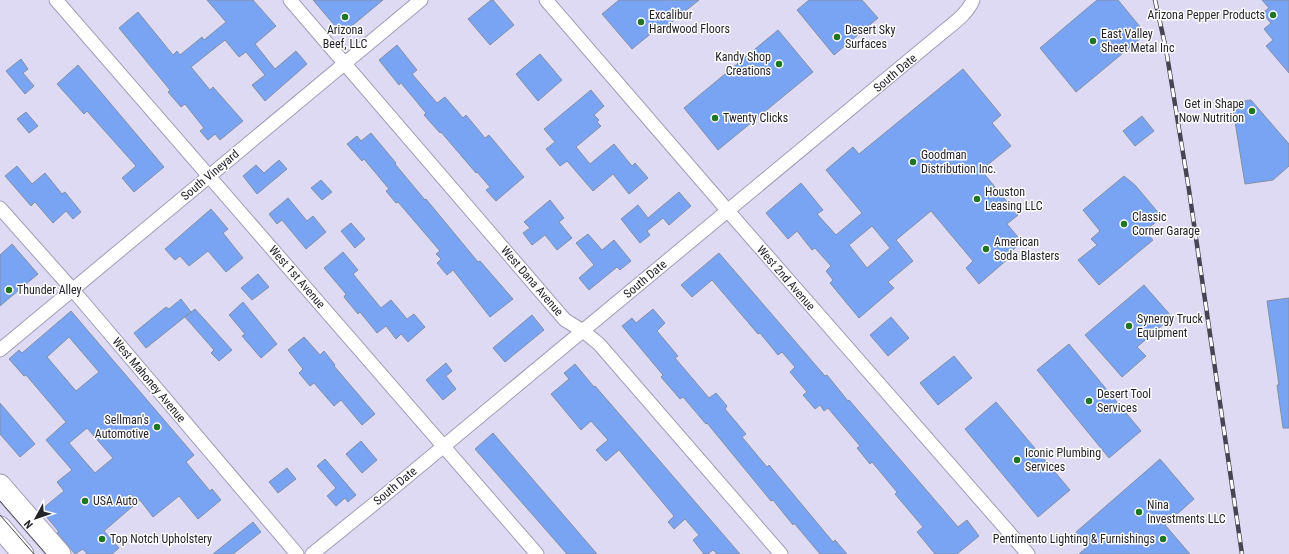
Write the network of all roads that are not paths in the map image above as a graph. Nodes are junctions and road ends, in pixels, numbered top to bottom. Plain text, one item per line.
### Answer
1 (56, 0) edge
2 (290, 0) edge
3 (421, 0) edge
4 (546, 0) edge
5 (973, 0) edge
6 (344, 63) junction
7 (209, 176) junction
8 (0, 208) edge
9 (728, 211) junction
10 (72, 290) junction
11 (583, 331) junction
12 (0, 350) edge
13 (443, 446) junction
14 (0, 485) edge
15 (0, 527) edge
16 (23, 554) edge
17 (60, 554) edge
18 (296, 554) edge
19 (312, 554) edge
20 (537, 554) edge
21 (781, 554) edge
22 (1028, 554) edge

1 - 7 street, West 1st Avenue
2 - 6 street, West Dana Avenue
3 - 6 street, South Vineyard
4 - 9 street, West 2nd Avenue
5 - 9 street, South Date
6 - 7 street, South Vineyard
6 - 11 street, West Dana Avenue
7 - 10 street, South Vineyard
7 - 13 street, West 1st Avenue
8 - 10 street, West Mahoney Avenue
9 - 11 street, South Date
9 - 22 street, West 2nd Avenue
10 - 12 street, South Vineyard
10 - 18 street, West Mahoney Avenue
11 - 13 street, South Date
11 - 21 street, West Dana Avenue
13 - 19 street, South Date
13 - 20 street, West 1st Avenue
14 - 17 main road
15 - 16 main road

